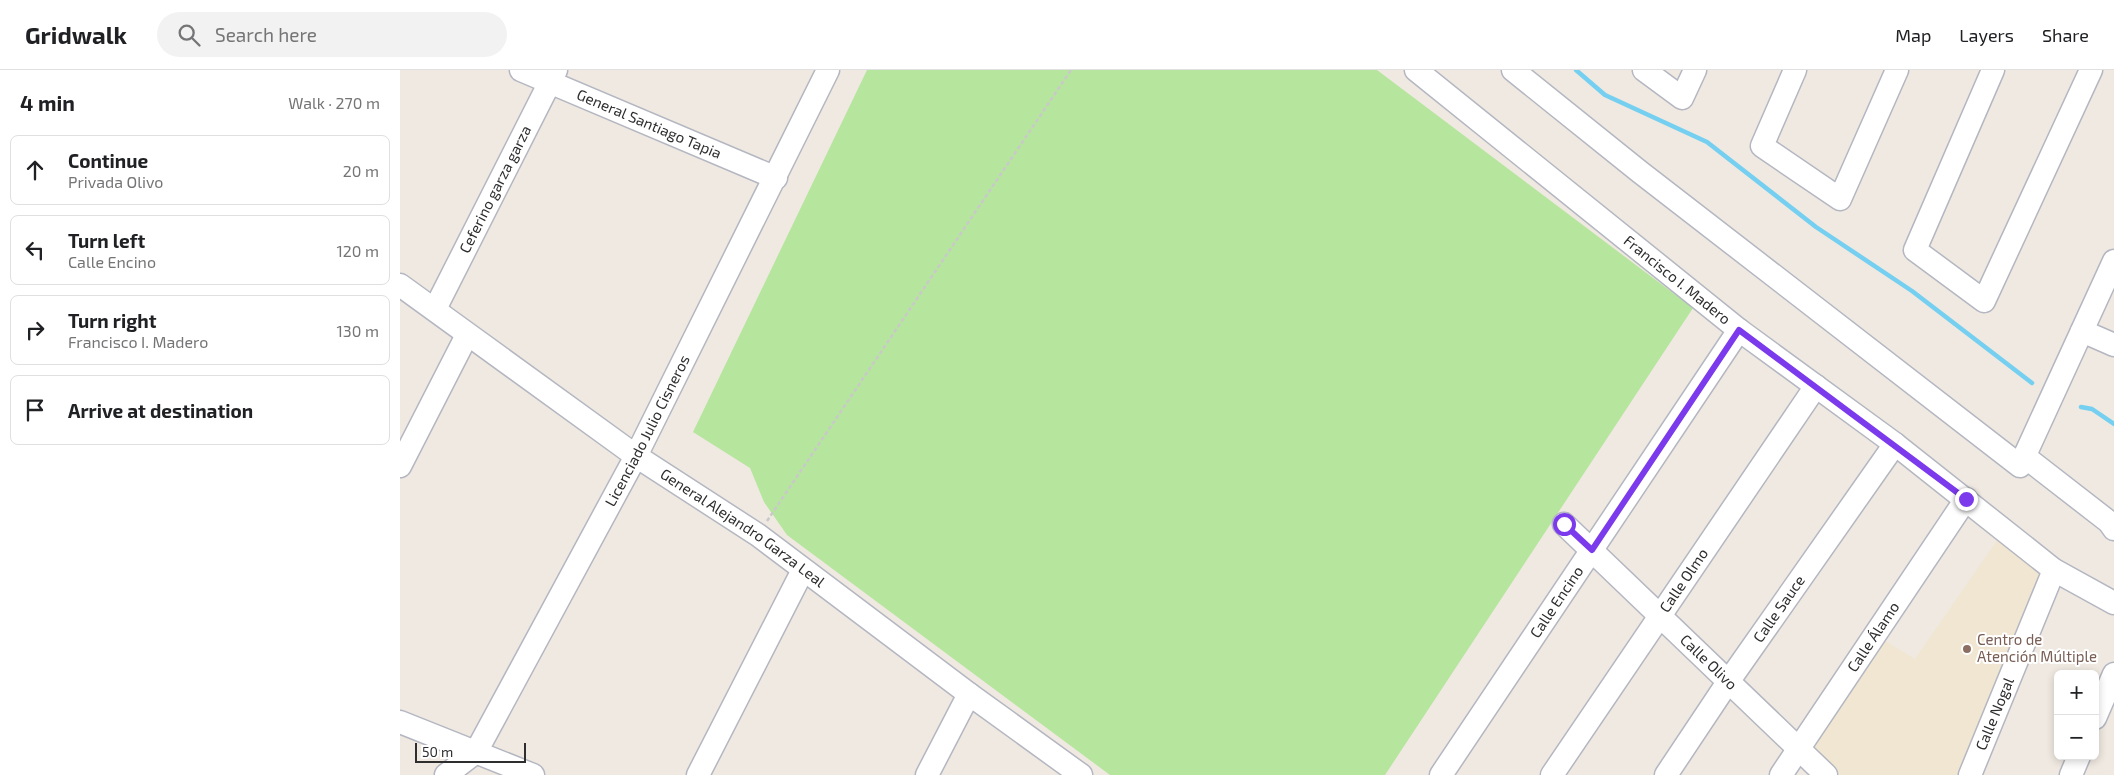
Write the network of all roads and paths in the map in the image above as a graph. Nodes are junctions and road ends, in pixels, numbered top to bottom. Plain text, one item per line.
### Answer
1 (521, 70) edge
2 (828, 70) edge
3 (1071, 70) edge
4 (1416, 70) edge
5 (1513, 70) edge
6 (1644, 70) edge
7 (1695, 70) edge
8 (1795, 70) edge
9 (1897, 70) edge
10 (1993, 70) edge
11 (2091, 70) edge
12 (553, 75) edge
13 (776, 178) junction
14 (2114, 261) edge
15 (400, 285) edge
16 (434, 309) junction
17 (1739, 330) junction
18 (2082, 331) junction
19 (467, 335) junction
20 (2114, 345) edge
21 (1816, 386) junction
22 (1894, 444) junction
23 (636, 456) junction
24 (2024, 456) junction
25 (400, 466) edge
26 (1966, 499) junction
27 (1564, 524) dead end
28 (2114, 529) edge
29 (758, 535) junction
30 (1592, 550) junction
31 (803, 570) junction
32 (2054, 570) junction
33 (2114, 603) edge
34 (1659, 616) junction
35 (2114, 674) edge
36 (1728, 682) junction
37 (969, 694) junction
38 (2096, 715) edge
39 (400, 722) edge
40 (1798, 748) junction
41 (476, 752) junction
42 (2077, 760) edge
43 (446, 775) edge
44 (465, 775) edge
45 (533, 775) edge
46 (698, 775) edge
47 (927, 775) edge
48 (1081, 775) edge
49 (1441, 775) edge
50 (1552, 775) edge
51 (1666, 775) edge
52 (1781, 775) edge
53 (1826, 775) edge
54 (1970, 775) edge
55 (2071, 775) edge

1 - 12 street, General Santiago Tapia
2 - 13 street, Licenciado Julio Cisneros
3 - 29 path
4 - 17 street, Francisco I. Madero
5 - 24 street
6 - 7 street
8 - 9 street
10 - 11 street
12 - 13 street, General Santiago Tapia
12 - 16 street, Ceferino garza garza
13 - 23 street, Licenciado Julio Cisneros
14 - 18 street
15 - 16 street, General Alejandro Garza Leal
16 - 19 street, General Alejandro Garza Leal
17 - 21 street, Francisco I. Madero
17 - 30 street, Calle Encino
18 - 20 street
18 - 24 street
19 - 23 street, General Alejandro Garza Leal
19 - 25 street
21 - 22 street, Francisco I. Madero
21 - 34 street, Calle Olmo
22 - 26 street, Francisco I. Madero
22 - 36 street, Calle Sauce
23 - 29 street, General Alejandro Garza Leal
23 - 41 street, Licenciado Julio Cisneros
24 - 28 street
26 - 32 street, Francisco I. Madero
26 - 40 street, Calle Álamo
27 - 30 street, Calle Olivo
29 - 31 street, General Alejandro Garza Leal
30 - 34 street, Calle Olivo
30 - 49 street, Calle Encino
31 - 37 street, General Alejandro Garza Leal
31 - 46 street
32 - 33 street, Francisco I. Madero
32 - 54 street, Calle Nogal
34 - 36 street, Calle Olivo
34 - 50 street, Calle Olmo
35 - 38 street
36 - 40 street, Calle Olivo
36 - 51 street, Calle Sauce
37 - 47 street
37 - 48 street, General Alejandro Garza Leal
39 - 41 street
40 - 52 street, Calle Álamo
40 - 53 street, Calle Olivo
41 - 43 street, Licenciado Julio Cisneros
41 - 44 street
41 - 45 street
42 - 55 street

